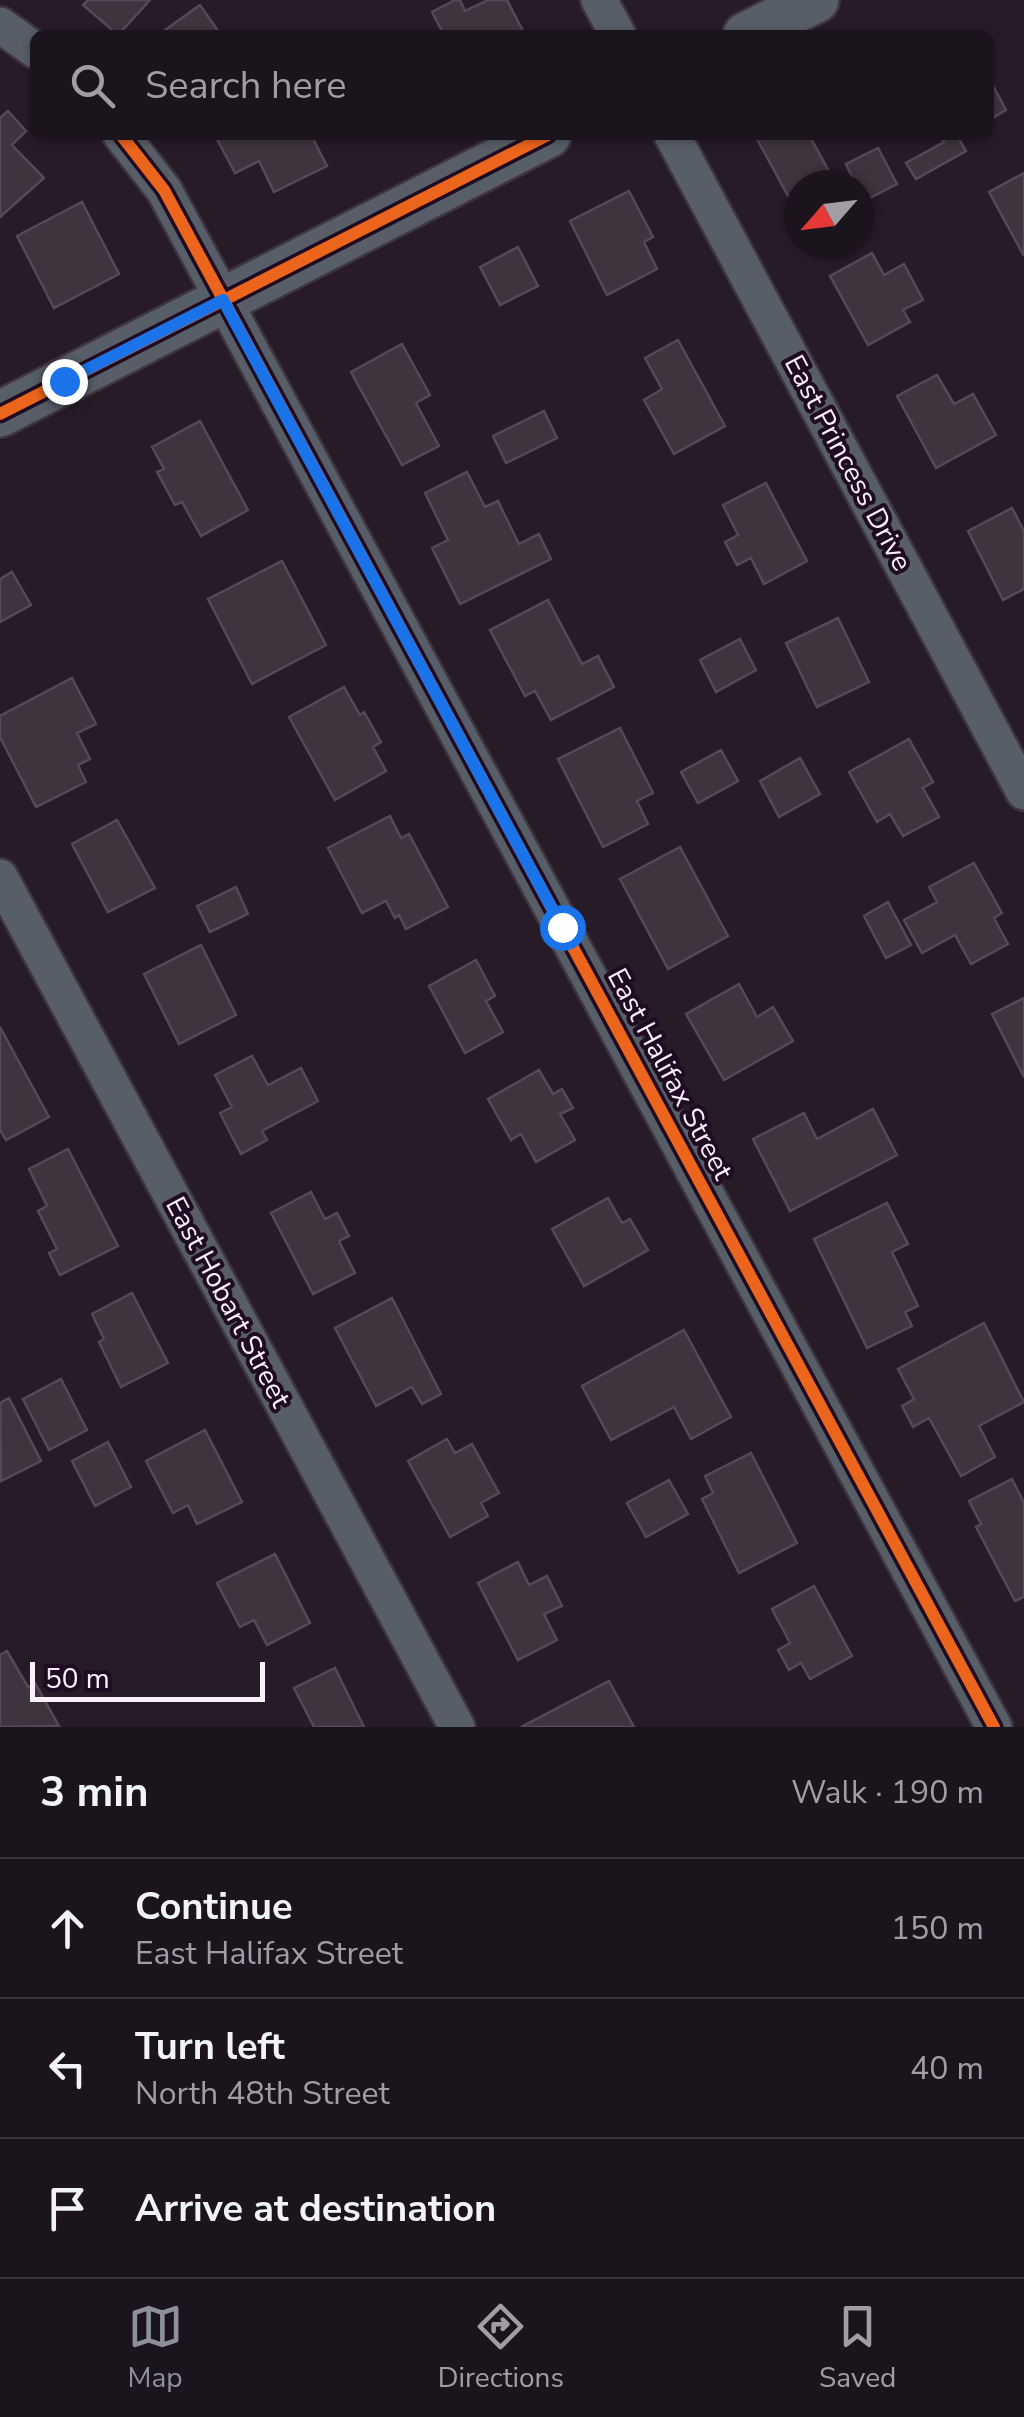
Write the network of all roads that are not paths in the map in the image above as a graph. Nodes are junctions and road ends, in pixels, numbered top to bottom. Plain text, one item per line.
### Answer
1 (599, 0) edge
2 (816, 0) edge
3 (0, 25) edge
4 (615, 30) edge
5 (756, 30) edge
6 (30, 46) edge
7 (125, 140) edge
8 (538, 140) edge
9 (675, 140) edge
10 (223, 300) junction
11 (0, 414) edge
12 (1024, 792) edge
13 (0, 877) edge
14 (456, 1727) edge
15 (994, 1727) edge

1 - 4 street
2 - 5 street
3 - 6 street
7 - 10 street, East Halifax Street
8 - 10 street
9 - 12 street, East Princess Drive
10 - 11 street
10 - 15 street, East Halifax Street
13 - 14 street, East Hobart Street

